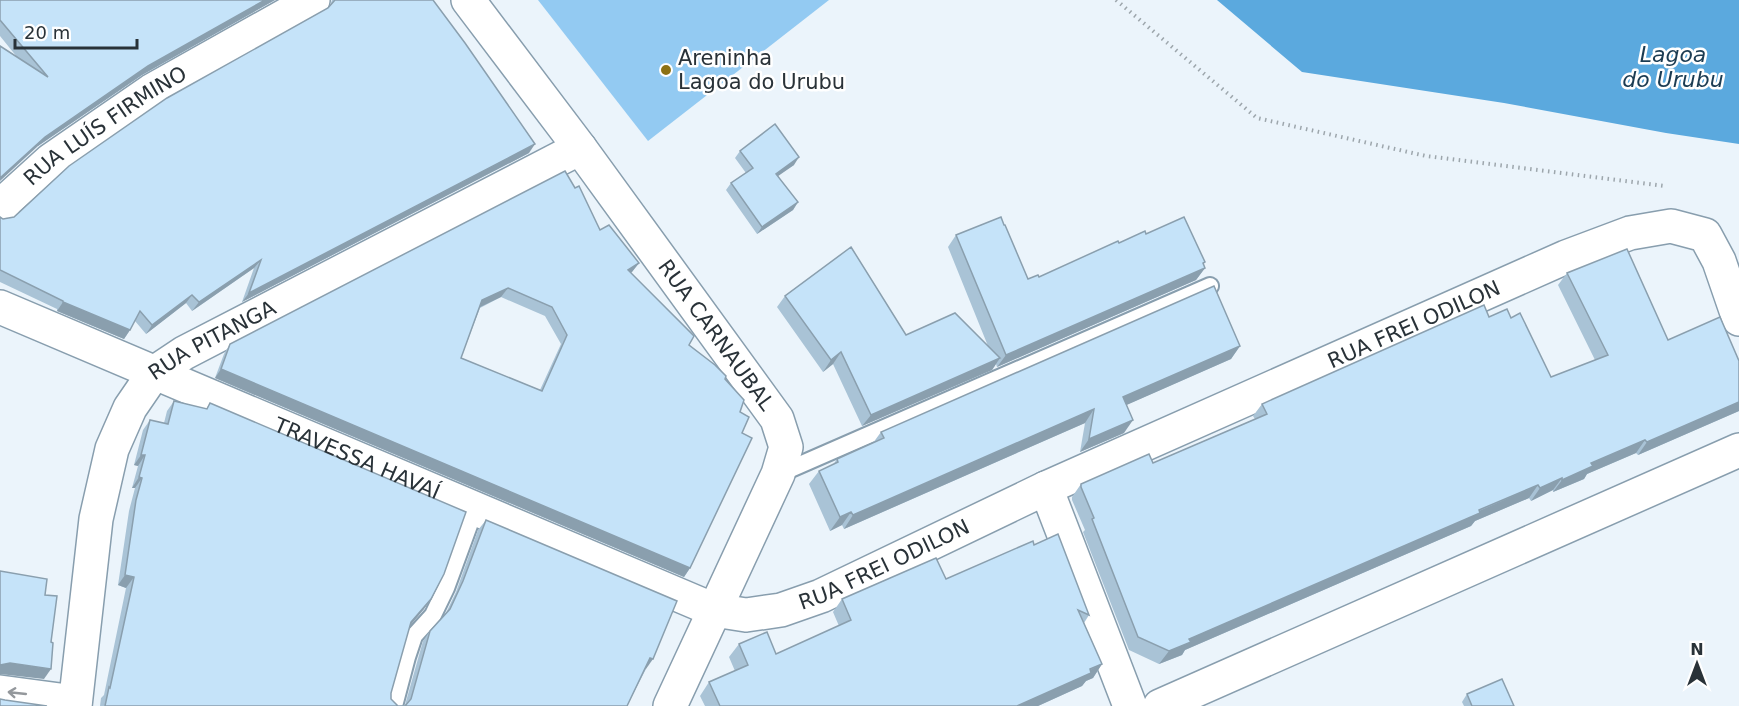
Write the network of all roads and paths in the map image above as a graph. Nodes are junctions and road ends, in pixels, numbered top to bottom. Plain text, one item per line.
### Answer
1 (313, 0) edge
2 (468, 0) edge
3 (1116, 0) edge
4 (580, 148) junction
5 (1666, 187) dead end
6 (0, 209) edge
7 (1210, 286) edge
8 (0, 307) edge
9 (1739, 319) edge
10 (154, 373) junction
11 (1739, 450) edge
12 (778, 474) junction
13 (1046, 488) junction
14 (475, 508) junction
15 (714, 610) junction
16 (0, 692) edge
17 (75, 704) edge
18 (394, 706) edge
19 (670, 706) edge
20 (1130, 706) edge
21 (1160, 706) edge

1 - 6 street, RUA LUÍS FIRMINO
2 - 4 street, RUA CARNAUBAL
3 - 5 path
4 - 10 street, RUA PITANGA
4 - 12 street, RUA CARNAUBAL
7 - 12 lane
8 - 10 street, TRAVESSA HAVAÍ
9 - 13 street, RUA FREI ODILON
10 - 14 street, TRAVESSA HAVAÍ
10 - 17 street, RUA PITANGA
11 - 21 street
12 - 15 street, RUA CARNAUBAL
13 - 15 street, RUA FREI ODILON
13 - 20 street
14 - 15 street, TRAVESSA HAVAÍ
14 - 18 lane
15 - 19 street, RUA CARNAUBAL
17 -> 16 street

